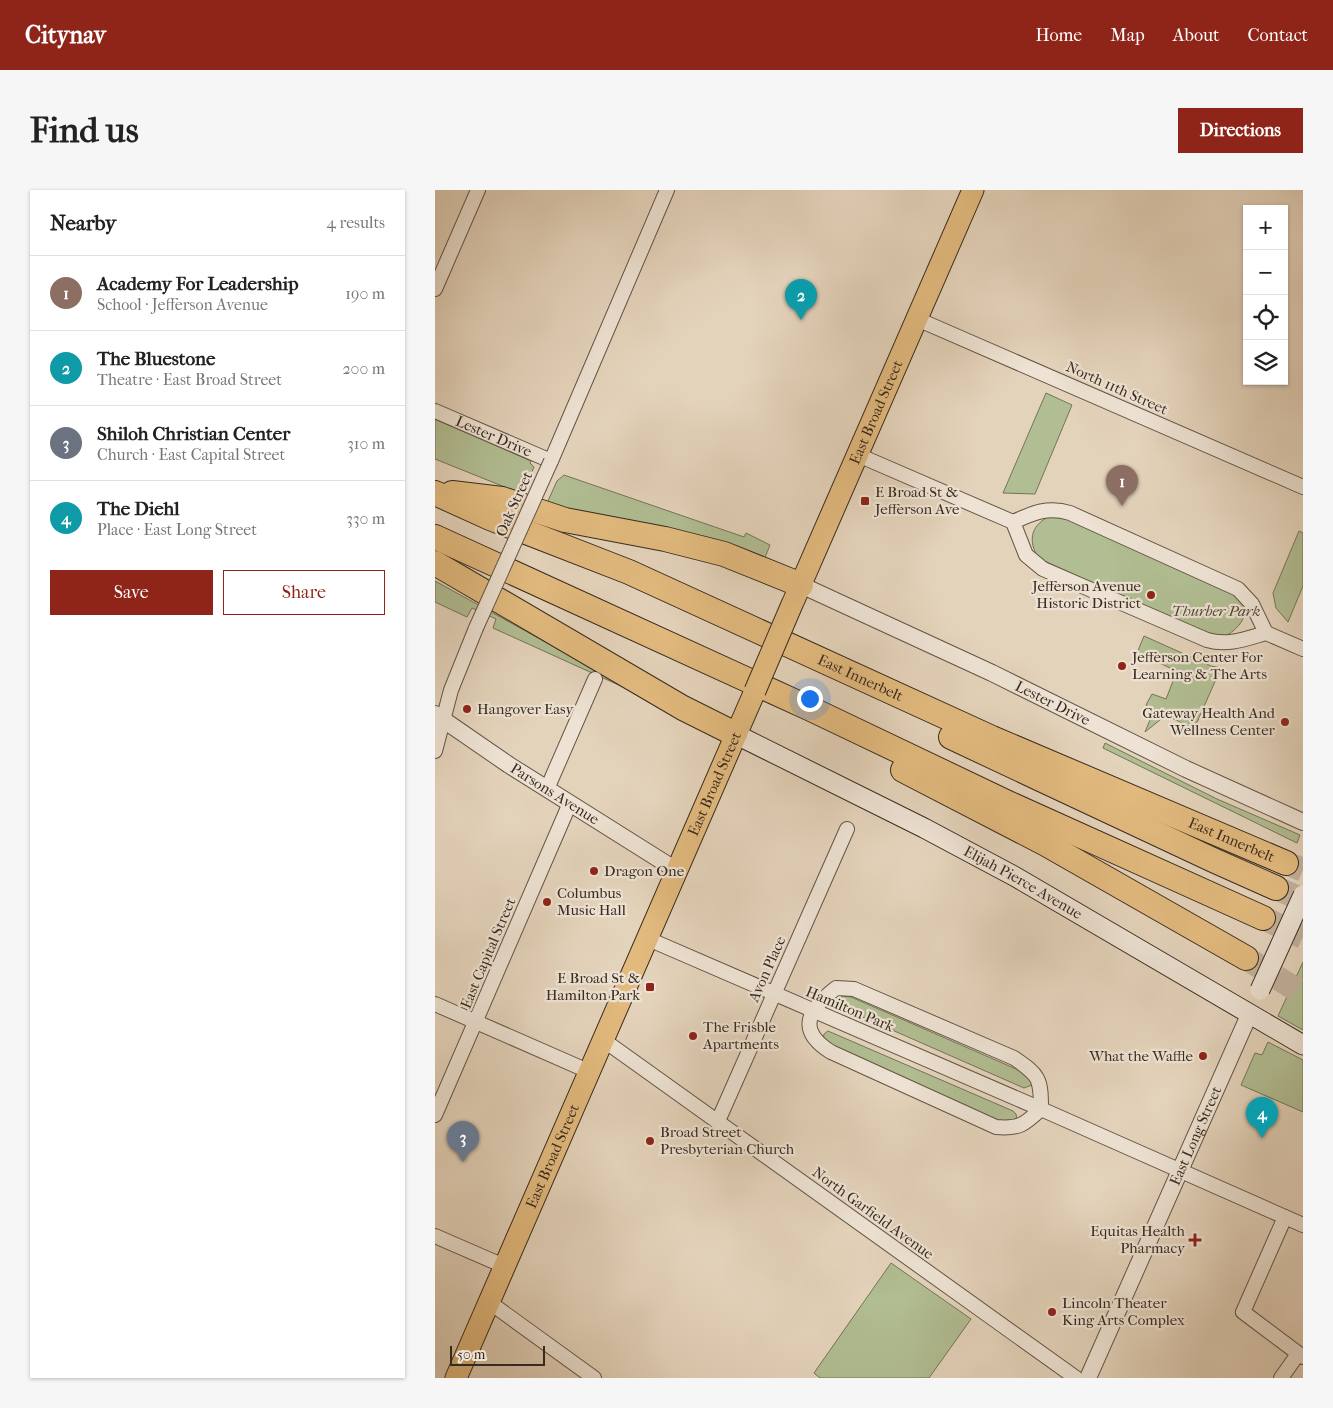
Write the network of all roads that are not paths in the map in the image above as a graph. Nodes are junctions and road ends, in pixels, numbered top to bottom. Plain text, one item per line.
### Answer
1 (478, 190) edge
2 (667, 190) edge
3 (973, 190) edge
4 (435, 289) edge
5 (917, 319) junction
6 (435, 410) edge
7 (858, 455) junction
8 (551, 461) junction
9 (1303, 487) edge
10 (435, 492) edge
11 (1013, 522) junction
12 (435, 537) edge
13 (435, 563) edge
14 (797, 594) junction
15 (1266, 633) junction
16 (1303, 649) edge
17 (595, 679) dead end
18 (901, 696) junction
19 (811, 708) junction
20 (439, 717) edge
21 (739, 727) junction
22 (435, 751) edge
23 (547, 789) junction
24 (570, 803) junction
25 (1303, 822) edge
26 (847, 829) dead end
27 (1286, 863) tunnel mouth
28 (676, 870) junction
29 (1276, 888) tunnel mouth
30 (1303, 895) edge
31 (1263, 918) tunnel mouth
32 (646, 938) junction
33 (1246, 958) tunnel mouth
34 (774, 994) junction
35 (435, 1004) edge
36 (812, 1010) junction
37 (1249, 1015) junction
38 (476, 1021) junction
39 (602, 1039) junction
40 (1303, 1044) edge
41 (588, 1071) junction
42 (1041, 1108) junction
43 (435, 1115) edge
44 (718, 1122) junction
45 (1180, 1171) junction
46 (1285, 1217) junction
47 (1303, 1225) edge
48 (435, 1236) edge
49 (504, 1266) junction
50 (489, 1302) junction
51 (1301, 1356) edge
52 (456, 1378) edge
53 (594, 1378) edge
54 (1076, 1378) edge
55 (1088, 1378) edge
56 (1281, 1378) edge

1 - 4 street
2 - 8 street, Oak Street
3 - 5 main road, East Broad Street
5 - 7 main road, East Broad Street
5 - 9 street, North 11th Street
6 - 8 street, Lester Drive
7 - 11 street
7 - 14 main road, East Broad Street
8 - 20 street, Oak Street, bridge
10 - 14 highway
10 - 18 highway, East Innerbelt
11 - 15 street
11 - 15 street
12 - 19 highway
13 - 21 highway
14 - 21 main road, East Broad Street, bridge
14 - 25 street, Lester Drive
15 - 16 street
17 - 23 street
18 - 27 highway, East Innerbelt
18 - 29 highway
19 - 31 highway
19 - 33 highway
20 - 22 street, Oak Street
20 - 23 street, Parsons Avenue
21 - 28 main road, East Broad Street
21 - 37 main road, Elijah Pierce Avenue
23 - 24 street, Parsons Avenue
24 - 28 street, Parsons Avenue
24 - 38 street, East Capital Street
26 - 34 street, Avon Place
28 - 32 main road, East Broad Street
30 - 37 main road, East Long Street, bridge
32 - 34 street, Hamilton Park
32 - 39 main road, East Broad Street
34 - 36 street, Hamilton Park
34 - 44 street, Avon Place
35 - 38 street
36 - 42 street, Hamilton Park
36 - 42 street
36 - 42 street
37 - 40 main road, Elijah Pierce Avenue
37 - 45 street, East Long Street
38 - 41 street
38 - 43 street, East Capital Street
39 - 41 main road, East Broad Street
39 - 44 street, North Garfield Avenue
41 - 49 main road, East Broad Street
42 - 45 street, Hamilton Park
44 - 54 street, North Garfield Avenue
45 - 46 street, Hamilton Park
45 - 55 street, East Long Street
46 - 47 street, Hamilton Park
46 - 51 street
48 - 49 street
49 - 50 main road, East Broad Street
50 - 52 main road, East Broad Street
50 - 53 street
51 - 56 street

